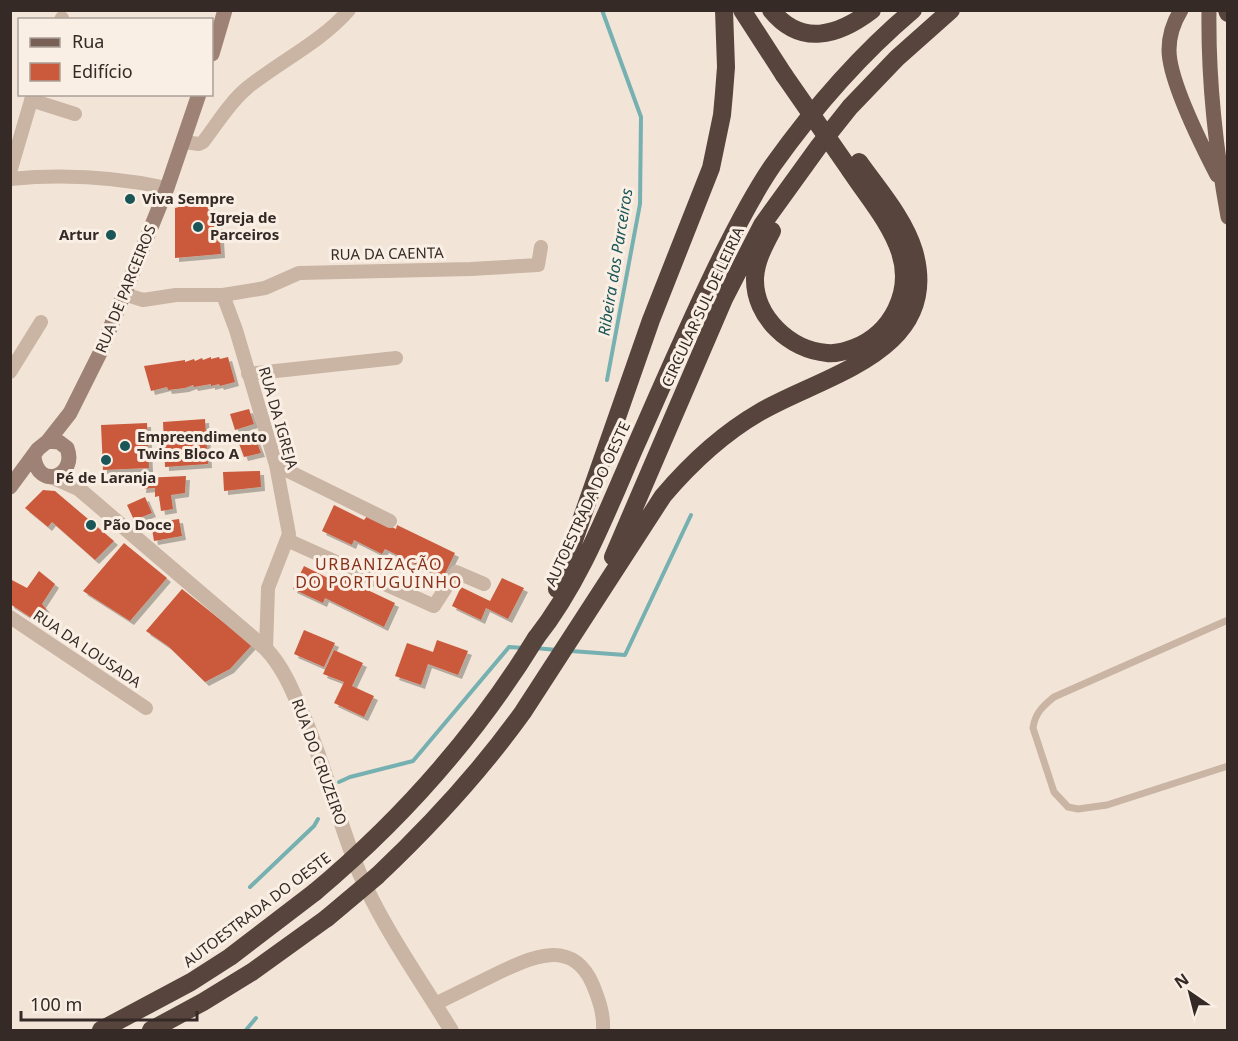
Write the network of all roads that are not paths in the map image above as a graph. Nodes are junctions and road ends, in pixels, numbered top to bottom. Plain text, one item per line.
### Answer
1 (225, 10) edge
2 (349, 10) edge
3 (724, 10) edge
4 (742, 10) edge
5 (757, 10) edge
6 (771, 10) edge
7 (872, 10) edge
8 (913, 10) edge
9 (951, 10) edge
10 (1181, 10) edge
11 (1209, 10) edge
12 (213, 51) edge
13 (789, 71) junction
14 (198, 96) edge
15 (32, 97) edge
16 (75, 114) dead end
17 (184, 142) junction
18 (854, 166) junction
19 (10, 172) edge
20 (10, 180) edge
21 (1222, 186) junction
22 (167, 188) junction
23 (782, 196) junction
24 (1227, 217) edge
25 (541, 247) dead end
26 (124, 294) junction
27 (223, 295) junction
28 (41, 322) dead end
29 (396, 358) dead end
30 (10, 372) edge
31 (248, 374) junction
32 (70, 413) junction
33 (48, 441) junction
34 (68, 455) junction
35 (34, 457) junction
36 (276, 465) junction
37 (47, 476) junction
38 (11, 485) edge
39 (79, 489) junction
40 (390, 521) dead end
41 (287, 540) junction
42 (484, 585) dead end
43 (564, 586) junction
44 (593, 603) junction
45 (10, 617) edge
46 (1227, 620) edge
47 (266, 649) junction
48 (146, 708) dead end
49 (1227, 766) edge
50 (435, 1004) junction
51 (101, 1030) edge
52 (151, 1030) edge
53 (452, 1030) edge
54 (603, 1030) edge

1 - 12 main road
2 - 17 street
3 - 43 highway
4 - 13 highway
5 - 13 highway
6 - 7 highway
8 - 43 highway, AUTOESTRADA DO OESTE
9 - 23 highway, CIRCULAR SUL DE LEIRIA
10 - 21 main road
11 - 21 main road
13 - 18 highway
14 - 17 main road, RUA DE PARCEIROS
15 - 16 street
15 - 19 street
17 - 22 main road, RUA DE PARCEIROS
18 - 23 highway
18 - 44 highway
20 - 22 street
21 - 24 main road
22 - 26 main road, RUA DE PARCEIROS
23 - 44 highway, CIRCULAR SUL DE LEIRIA
25 - 27 street, RUA DA CAENTA
26 - 27 street
26 - 32 main road, RUA DE PARCEIROS
27 - 31 street, RUA DA IGREJA
28 - 30 street
29 - 31 street
31 - 36 street, RUA DA IGREJA
32 - 33 main road, RUA DE PARCEIROS
32 - 34 main road
33 - 34 main road
33 - 35 main road
34 - 37 main road
34 - 39 street, RUA DO CRUZEIRO
35 - 37 main road
35 - 38 main road
36 - 40 street
36 - 41 street, RUA DA IGREJA
37 - 38 main road
37 - 39 street, RUA DO CRUZEIRO
39 - 47 street, RUA DO CRUZEIRO
41 - 42 street
41 - 47 street, RUA DA IGREJA
43 - 51 highway, AUTOESTRADA DO OESTE, bridge
44 - 52 highway, bridge
45 - 48 street, RUA DA LOUSADA
46 - 49 lane
47 - 50 street, RUA DO CRUZEIRO
50 - 53 street, RUA DO CRUZEIRO
50 - 54 street

